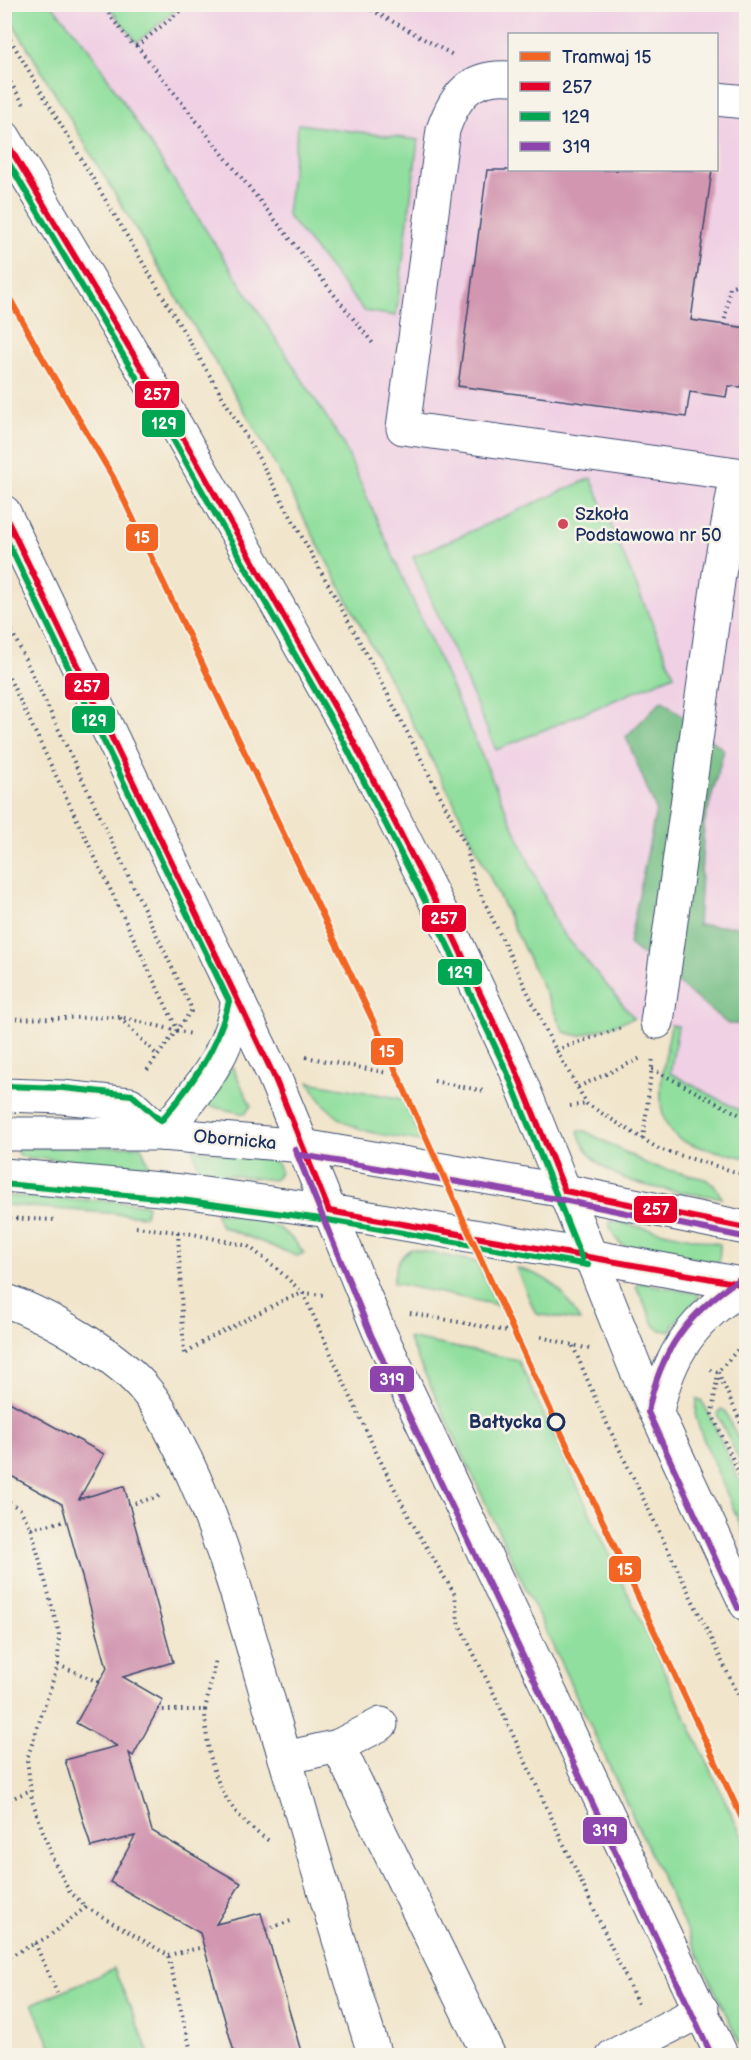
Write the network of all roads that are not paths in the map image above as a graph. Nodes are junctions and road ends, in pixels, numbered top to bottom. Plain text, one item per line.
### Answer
1 (508, 78) edge
2 (718, 99) edge
3 (747, 102) edge
4 (4, 136) edge
5 (740, 499) edge
6 (4, 512) edge
7 (238, 1000) junction
8 (657, 1022) road end
9 (4, 1095) edge
10 (4, 1134) edge
11 (162, 1134) junction
12 (303, 1146) junction
13 (4, 1175) edge
14 (565, 1191) junction
15 (329, 1211) junction
16 (747, 1228) edge
17 (590, 1256) junction
18 (747, 1285) edge
19 (4, 1300) edge
20 (657, 1413) junction
21 (747, 1604) edge
22 (381, 1724) dead end
23 (338, 1746) junction
24 (285, 1758) junction
25 (702, 2010) junction
26 (375, 2055) edge
27 (489, 2055) edge
28 (613, 2055) edge
29 (722, 2055) edge

1 - 5 main road
2 - 3 main road
4 - 14 main road
5 - 8 main road
6 - 7 main road
7 - 11 main road
7 - 12 main road
9 - 11 main road
10 - 11 main road, Obornicka
11 - 12 main road, Obornicka
12 - 14 main road, Obornicka
12 - 15 main road
13 - 15 main road
14 - 16 main road, Obornicka
14 - 17 main road
15 - 17 main road
15 - 25 main road
17 - 18 main road
17 - 20 main road
18 - 20 main road
19 - 24 main road
20 - 21 main road
22 - 23 main road
23 - 24 main road
23 - 27 main road
24 - 26 main road
25 - 28 main road
25 - 29 main road

